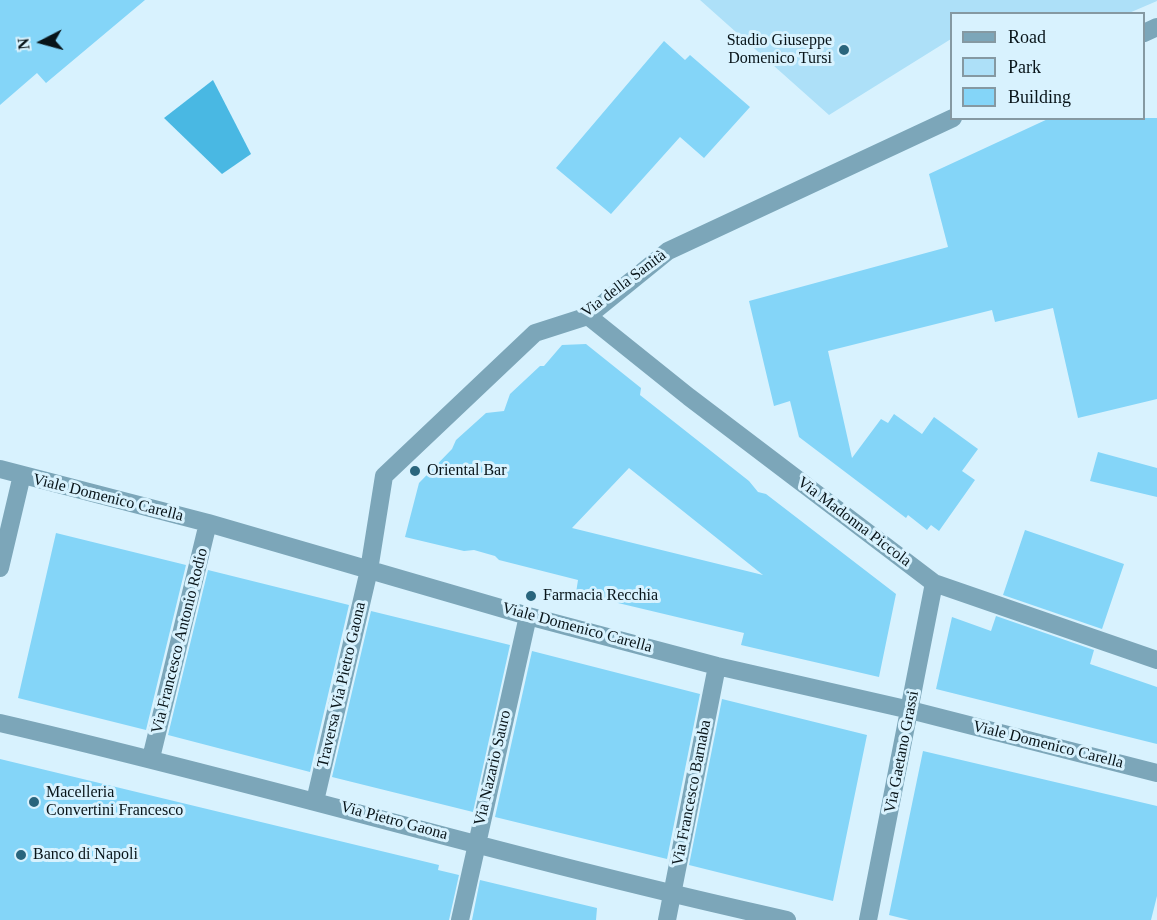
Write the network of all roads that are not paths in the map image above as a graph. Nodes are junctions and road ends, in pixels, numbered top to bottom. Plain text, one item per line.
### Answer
1 (950, 119) edge
2 (588, 316) junction
3 (0, 469) edge
4 (22, 475) junction
5 (208, 523) junction
6 (0, 568) edge
7 (369, 570) junction
8 (934, 584) junction
9 (528, 616) junction
10 (1157, 660) edge
11 (717, 666) junction
12 (910, 710) junction
13 (0, 723) edge
14 (151, 758) junction
15 (1157, 772) edge
16 (315, 801) junction
17 (476, 843) junction
18 (672, 895) junction
19 (460, 920) edge
20 (667, 920) edge
21 (787, 920) edge
22 (868, 920) edge

1 - 2 street, Via della Sanità
2 - 7 street, Via della Sanità
2 - 8 street, Via Madonna Piccola
3 - 4 street, Viale Domenico Carella
4 - 5 street, Viale Domenico Carella
4 - 6 street
5 - 7 street, Viale Domenico Carella
5 - 14 street, Via Francesco Antonio Rodio
7 - 9 street, Viale Domenico Carella
7 - 16 street, Traversa Via Pietro Gaona
8 - 10 street, Via Madonna Piccola
8 - 12 street, Via Gaetano Grassi
9 - 11 street, Viale Domenico Carella
9 - 17 street, Via Nazario Sauro
11 - 12 street, Viale Domenico Carella
11 - 18 street, Via Francesco Barnaba
12 - 15 street, Viale Domenico Carella
12 - 22 street, Via Gaetano Grassi
13 - 14 street, Via Pietro Gaona
14 - 16 street, Via Pietro Gaona
16 - 17 street, Via Pietro Gaona
17 - 18 street, Via Pietro Gaona
17 - 19 street, Via Nazario Sauro
18 - 20 street, Via Francesco Barnaba
18 - 21 street, Via Pietro Gaona

